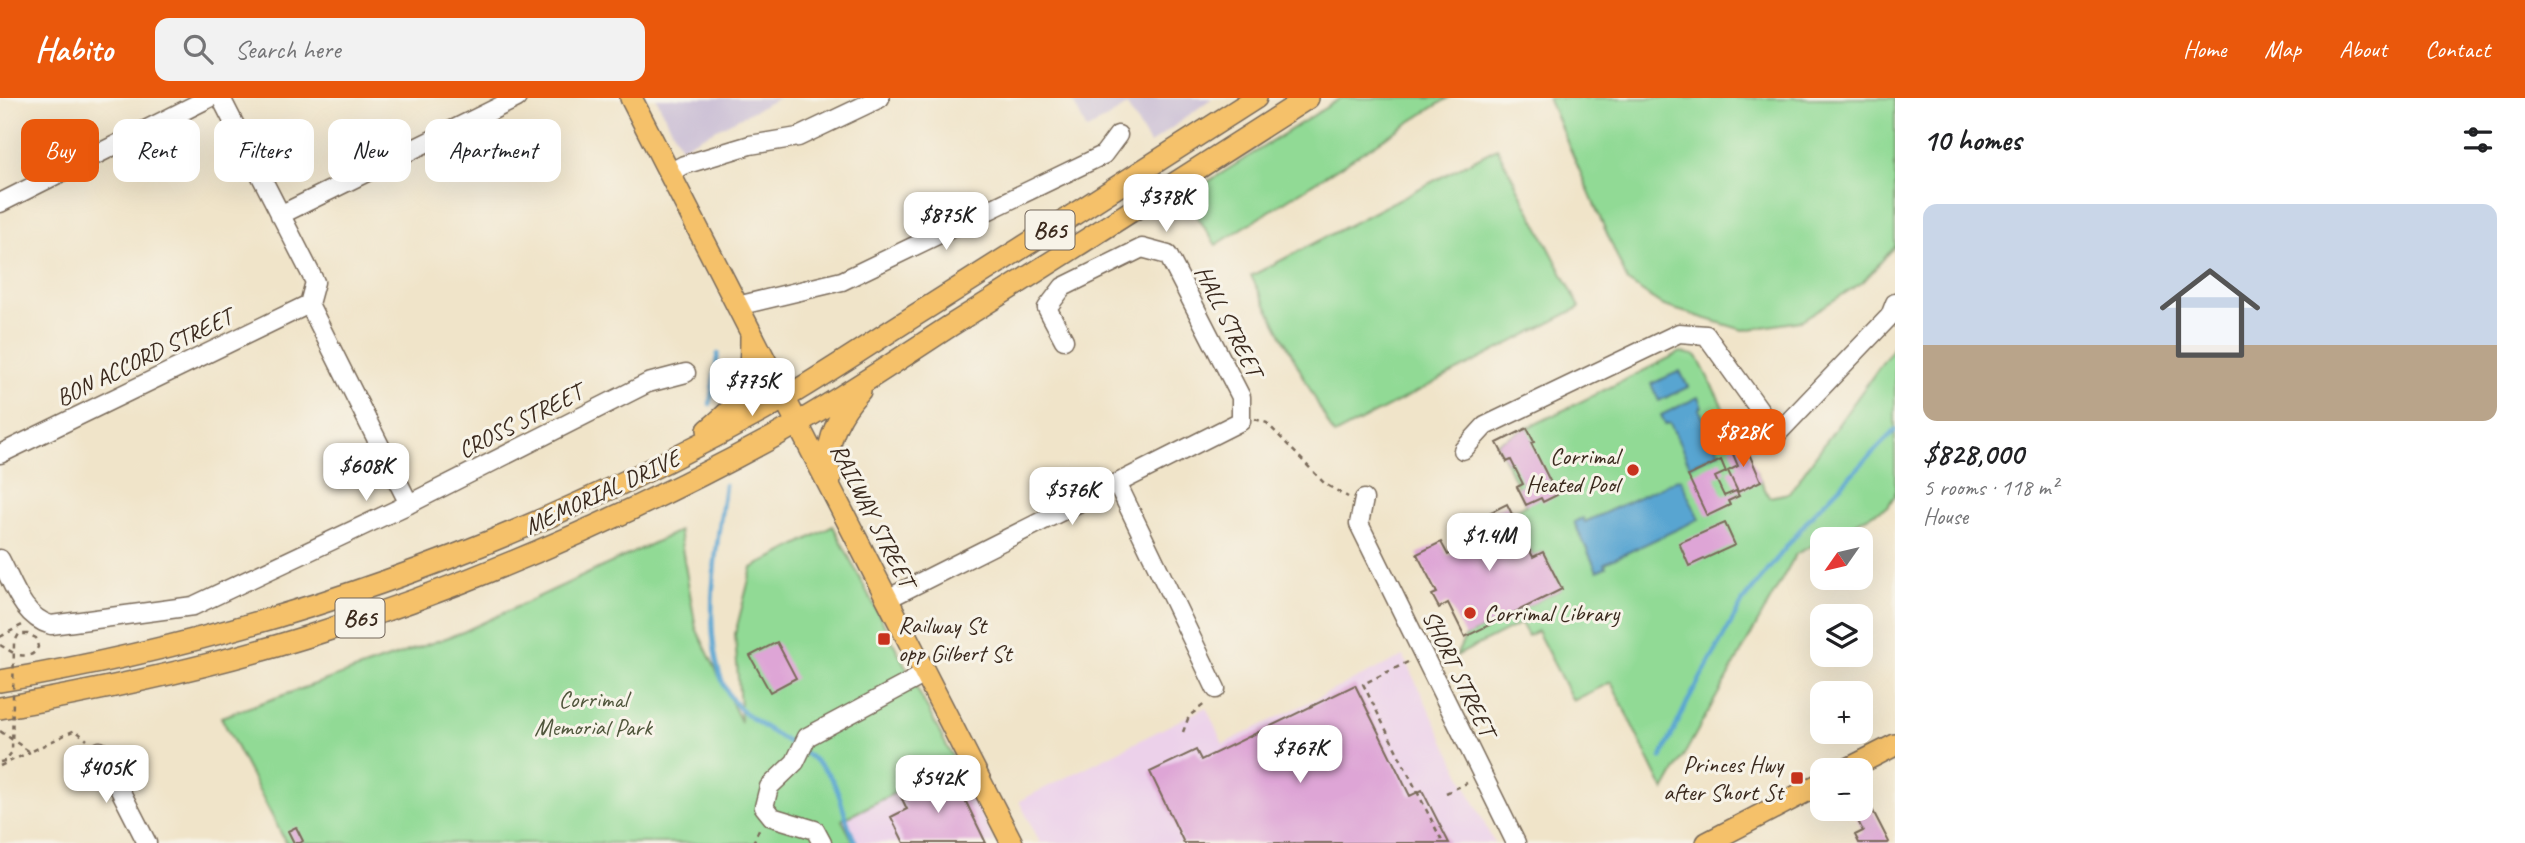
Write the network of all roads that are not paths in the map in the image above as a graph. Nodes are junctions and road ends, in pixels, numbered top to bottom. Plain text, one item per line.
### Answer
1 (209, 98) edge
2 (221, 98) edge
3 (517, 98) edge
4 (631, 98) edge
5 (880, 98) edge
6 (1256, 98) edge
7 (1308, 98) edge
8 (1118, 135) dead end
9 (669, 173) junction
10 (0, 204) edge
11 (280, 215) junction
12 (1895, 303) edge
13 (309, 304) junction
14 (737, 306) junction
15 (751, 333) junction
16 (1064, 340) dead end
17 (686, 373) dead end
18 (875, 374) junction
19 (785, 397) junction
20 (798, 423) junction
21 (1463, 450) dead end
22 (0, 454) edge
23 (670, 460) junction
24 (1116, 483) junction
25 (832, 493) junction
26 (1364, 502) road end
27 (409, 504) junction
28 (0, 559) edge
29 (887, 599) junction
30 (925, 674) junction
31 (0, 681) edge
32 (1216, 689) road end
33 (0, 708) edge
34 (1895, 745) edge
35 (100, 751) road end
36 (1870, 758) edge
37 (1810, 789) edge
38 (147, 843) edge
39 (822, 843) edge
40 (1012, 843) edge
41 (1516, 843) edge
42 (1707, 843) edge

1 - 10 street
2 - 11 street
3 - 11 street
4 - 9 main road, RAILWAY STREET
5 - 9 street
6 - 19 main road, MEMORIAL DRIVE / B65
7 - 18 main road, MEMORIAL DRIVE / B65
8 - 14 street
9 - 14 main road, RAILWAY STREET
11 - 13 street
12 - 21 street
13 - 22 street, BON ACCORD STREET
13 - 27 street
14 - 15 main road, RAILWAY STREET
15 - 19 main road, RAILWAY STREET
15 - 23 main road
16 - 24 street, HALL STREET
17 - 27 street, CROSS STREET
18 - 20 main road, MEMORIAL DRIVE / B65
18 - 25 main road
19 - 20 main road, RAILWAY STREET
19 - 23 main road, MEMORIAL DRIVE / B65
20 - 25 main road, RAILWAY STREET
20 - 33 main road, MEMORIAL DRIVE / B65
23 - 31 main road, MEMORIAL DRIVE / B65
24 - 29 street
24 - 32 street
25 - 29 main road, RAILWAY STREET
26 - 41 street, SHORT STREET
27 - 28 street, CROSS STREET
29 - 30 main road, RAILWAY STREET
30 - 39 street
30 - 40 main road, RAILWAY STREET
34 - 36 main road
35 - 38 street
37 - 42 main road

